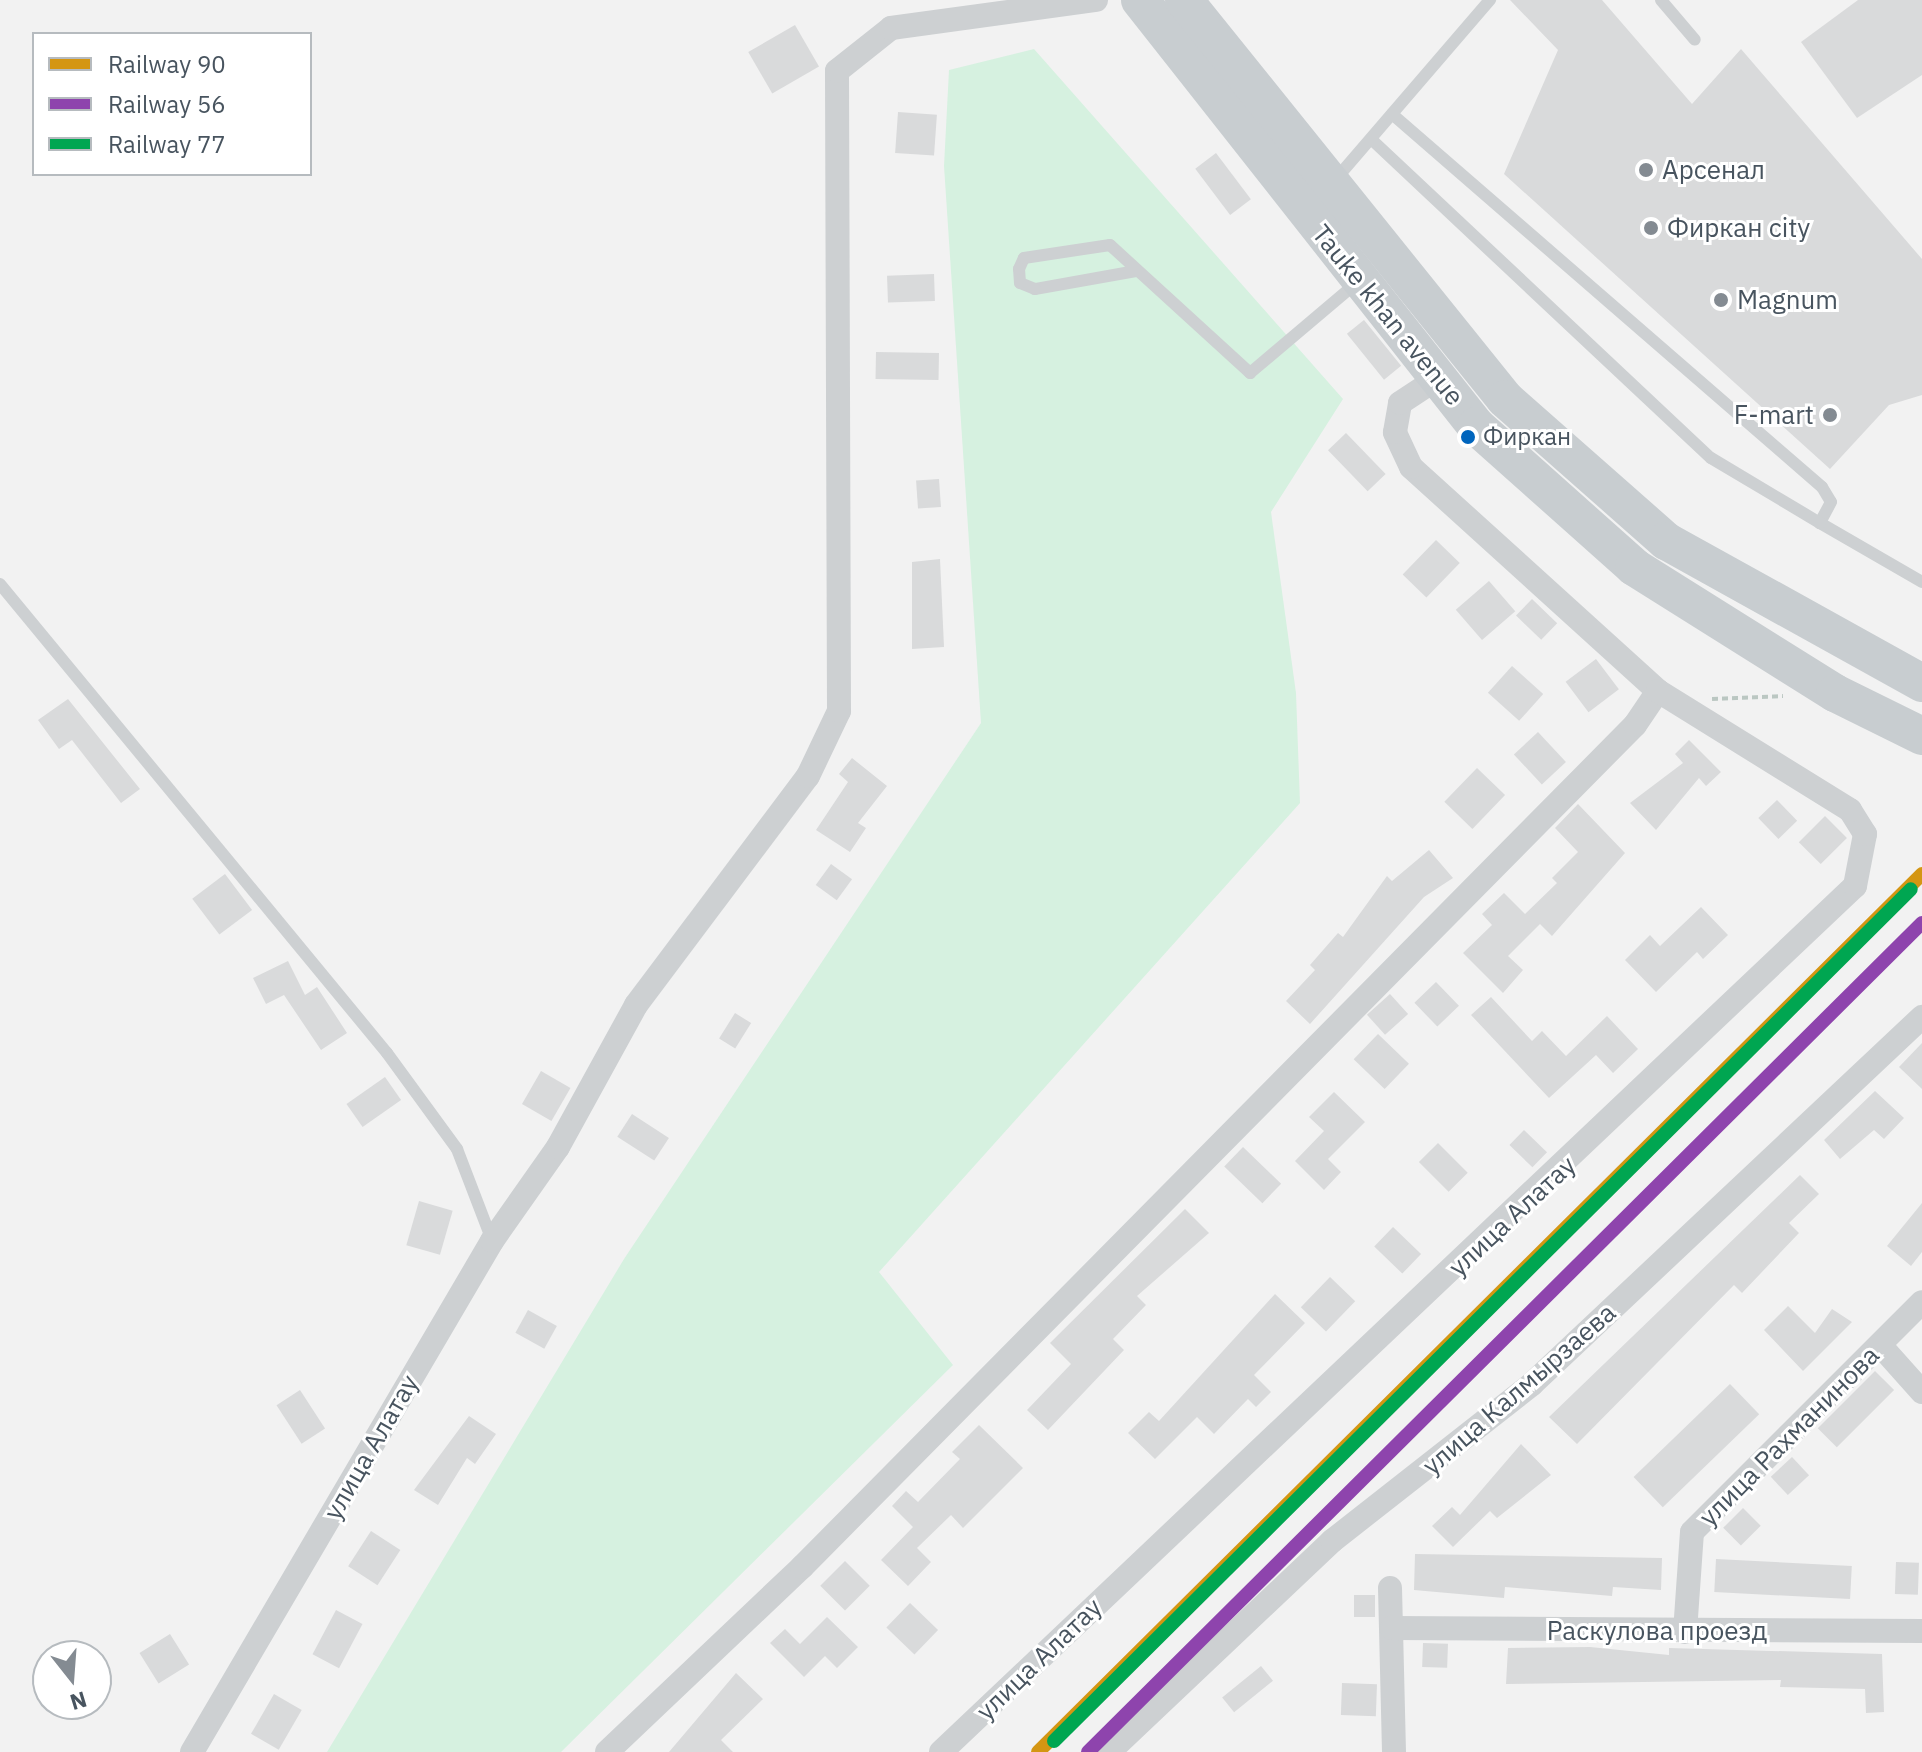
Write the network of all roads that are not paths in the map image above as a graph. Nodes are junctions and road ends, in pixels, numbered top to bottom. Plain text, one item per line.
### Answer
1 (1096, 0) edge
2 (1140, 0) edge
3 (1184, 0) edge
4 (1490, 0) edge
5 (1661, 0) edge
6 (1695, 40) dead end
7 (1392, 114) junction
8 (1371, 139) junction
9 (1316, 199) junction
10 (1136, 271) junction
11 (1360, 280) junction
12 (1438, 378) junction
13 (1820, 523) junction
14 (1922, 582) edge
15 (0, 584) edge
16 (1922, 683) edge
17 (1658, 691) junction
18 (1922, 736) edge
19 (1922, 1017) edge
20 (492, 1241) junction
21 (1922, 1302) edge
22 (1880, 1345) junction
23 (1922, 1392) edge
24 (1390, 1588) dead end
25 (1392, 1628) junction
26 (1922, 1631) edge
27 (1685, 1632) junction
28 (192, 1752) edge
29 (607, 1752) edge
30 (941, 1752) edge
31 (1109, 1752) edge
32 (1394, 1752) edge

1 - 20 street, улица Алатау
2 - 9 main road, Tauke khan avenue
3 - 9 main road, Tauke khan avenue
4 - 7 lane
5 - 6 lane
7 - 8 lane
7 - 13 lane
8 - 9 lane
8 - 13 lane
9 - 11 main road, Tauke khan avenue
9 - 16 main road, Tauke khan avenue
10 - 10 lane
10 - 11 lane
11 - 12 main road, Tauke khan avenue
12 - 17 street, улица Алатау
12 - 18 main road, Tauke khan avenue
13 - 14 lane
15 - 20 lane
17 - 29 street
17 - 30 street, улица Алатау
19 - 31 street, улица Калмырзаева
20 - 28 street, улица Алатау
21 - 22 street, улица Рахманинова
22 - 23 street
22 - 27 street, улица Рахманинова
24 - 25 street
25 - 27 street, Раскулова проезд
25 - 32 street
26 - 27 street, Раскулова проезд

